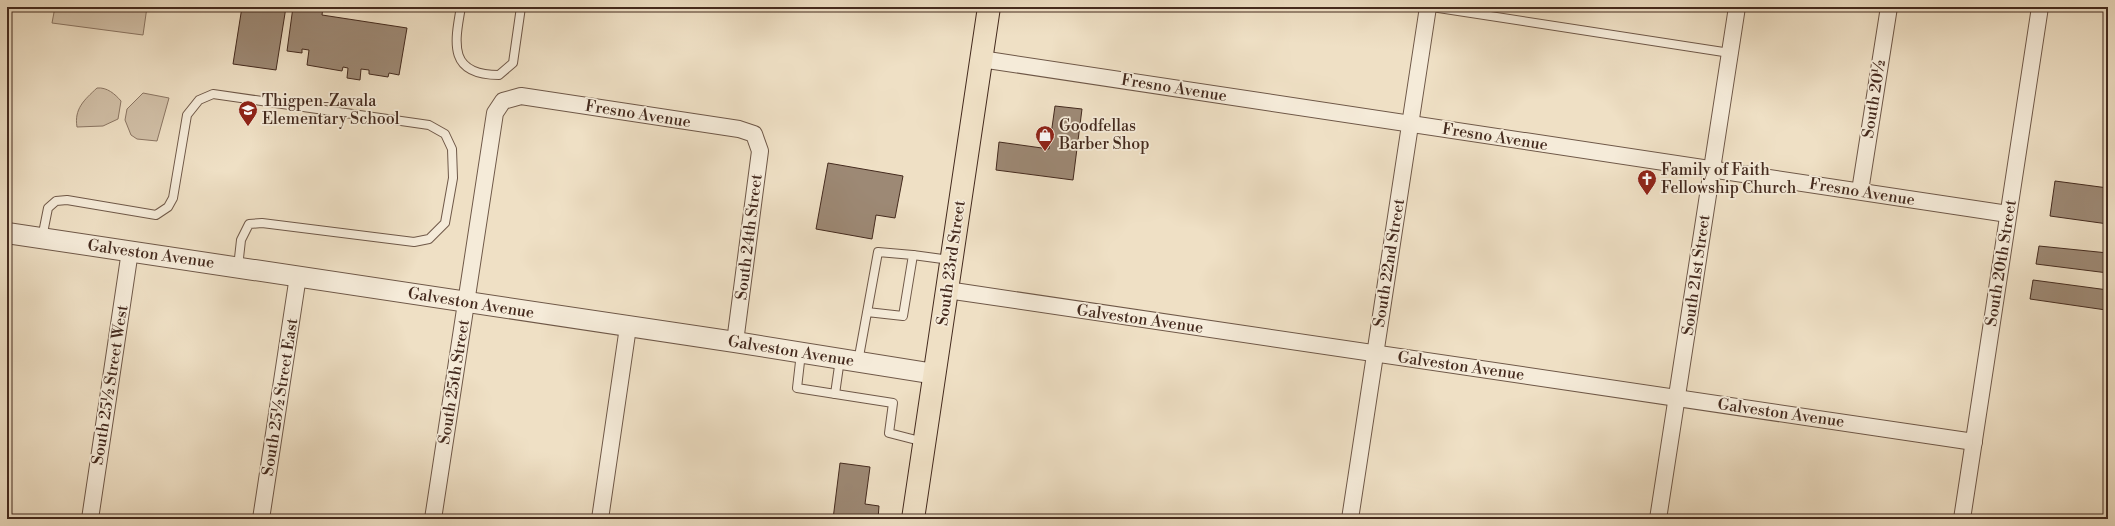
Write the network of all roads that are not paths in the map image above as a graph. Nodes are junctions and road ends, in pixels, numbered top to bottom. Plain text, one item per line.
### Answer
1 (461, 7) edge
2 (521, 7) edge
3 (989, 7) edge
4 (1428, 7) edge
5 (1432, 7) edge
6 (1736, 7) edge
7 (1889, 7) edge
8 (2040, 7) edge
9 (1730, 53) junction
10 (981, 59) junction
11 (522, 96) joint
12 (1410, 123) junction
13 (754, 134) joint
14 (1711, 170) junction
15 (1860, 191) junction
16 (2008, 214) junction
17 (7, 233) edge
18 (42, 238) junction
19 (130, 251) junction
20 (913, 256) junction
21 (952, 260) junction
22 (238, 267) junction
23 (298, 276) junction
24 (947, 290) junction
25 (466, 302) junction
26 (867, 312) junction
27 (628, 327) junction
28 (735, 342) junction
29 (801, 352) junction
30 (1375, 354) junction
31 (849, 360) junction
32 (935, 374) junction
33 (835, 394) junction
34 (1678, 398) junction
35 (925, 442) junction
36 (1974, 442) junction
37 (90, 519) edge
38 (261, 519) edge
39 (433, 519) edge
40 (600, 519) edge
41 (913, 519) edge
42 (1350, 519) edge
43 (1658, 519) edge
44 (1962, 519) edge

1 - 2 lane
3 - 10 main road, South 23rd Street
4 - 12 street, South 22nd Street
5 - 9 lane
6 - 9 street, South 21st Street
7 - 15 street, South 20½
8 - 16 street, South 20th Street
9 - 14 street, South 21st Street
10 - 12 street, Fresno Avenue
10 - 21 main road, South 23rd Street
11 - 13 street, Fresno Avenue
11 - 25 street, South 25th Street
12 - 14 street, Fresno Avenue
12 - 30 street, South 22nd Street
13 - 28 street, South 24th Street
14 - 15 street, Fresno Avenue
14 - 34 street, South 21st Street
15 - 16 street, Fresno Avenue
16 - 36 street, South 20th Street
17 - 18 street, Galveston Avenue
18 - 19 street, Galveston Avenue
18 - 22 lane
19 - 22 street, Galveston Avenue
19 - 37 street, South 25½ Street West
20 - 21 lane
20 - 26 lane
20 - 26 lane
21 - 24 main road, South 23rd Street
22 - 23 street, Galveston Avenue
23 - 25 street, Galveston Avenue
23 - 38 street, South 25½ Street East
24 - 30 street, Galveston Avenue
24 - 32 main road, South 23rd Street
25 - 27 street, Galveston Avenue
25 - 39 street, South 25th Street
26 - 31 lane
27 - 28 street, Galveston Avenue
27 - 40 street
28 - 29 street, Galveston Avenue
29 - 31 street, Galveston Avenue
29 - 33 lane
30 - 34 street, Galveston Avenue
30 - 42 street, South 22nd Street
31 - 32 street, Galveston Avenue
31 - 33 lane
32 - 35 main road, South 23rd Street
33 - 35 lane
34 - 36 street, Galveston Avenue
34 - 43 street, South 21st Street
35 - 41 main road, South 23rd Street
36 - 44 street, South 20th Street

